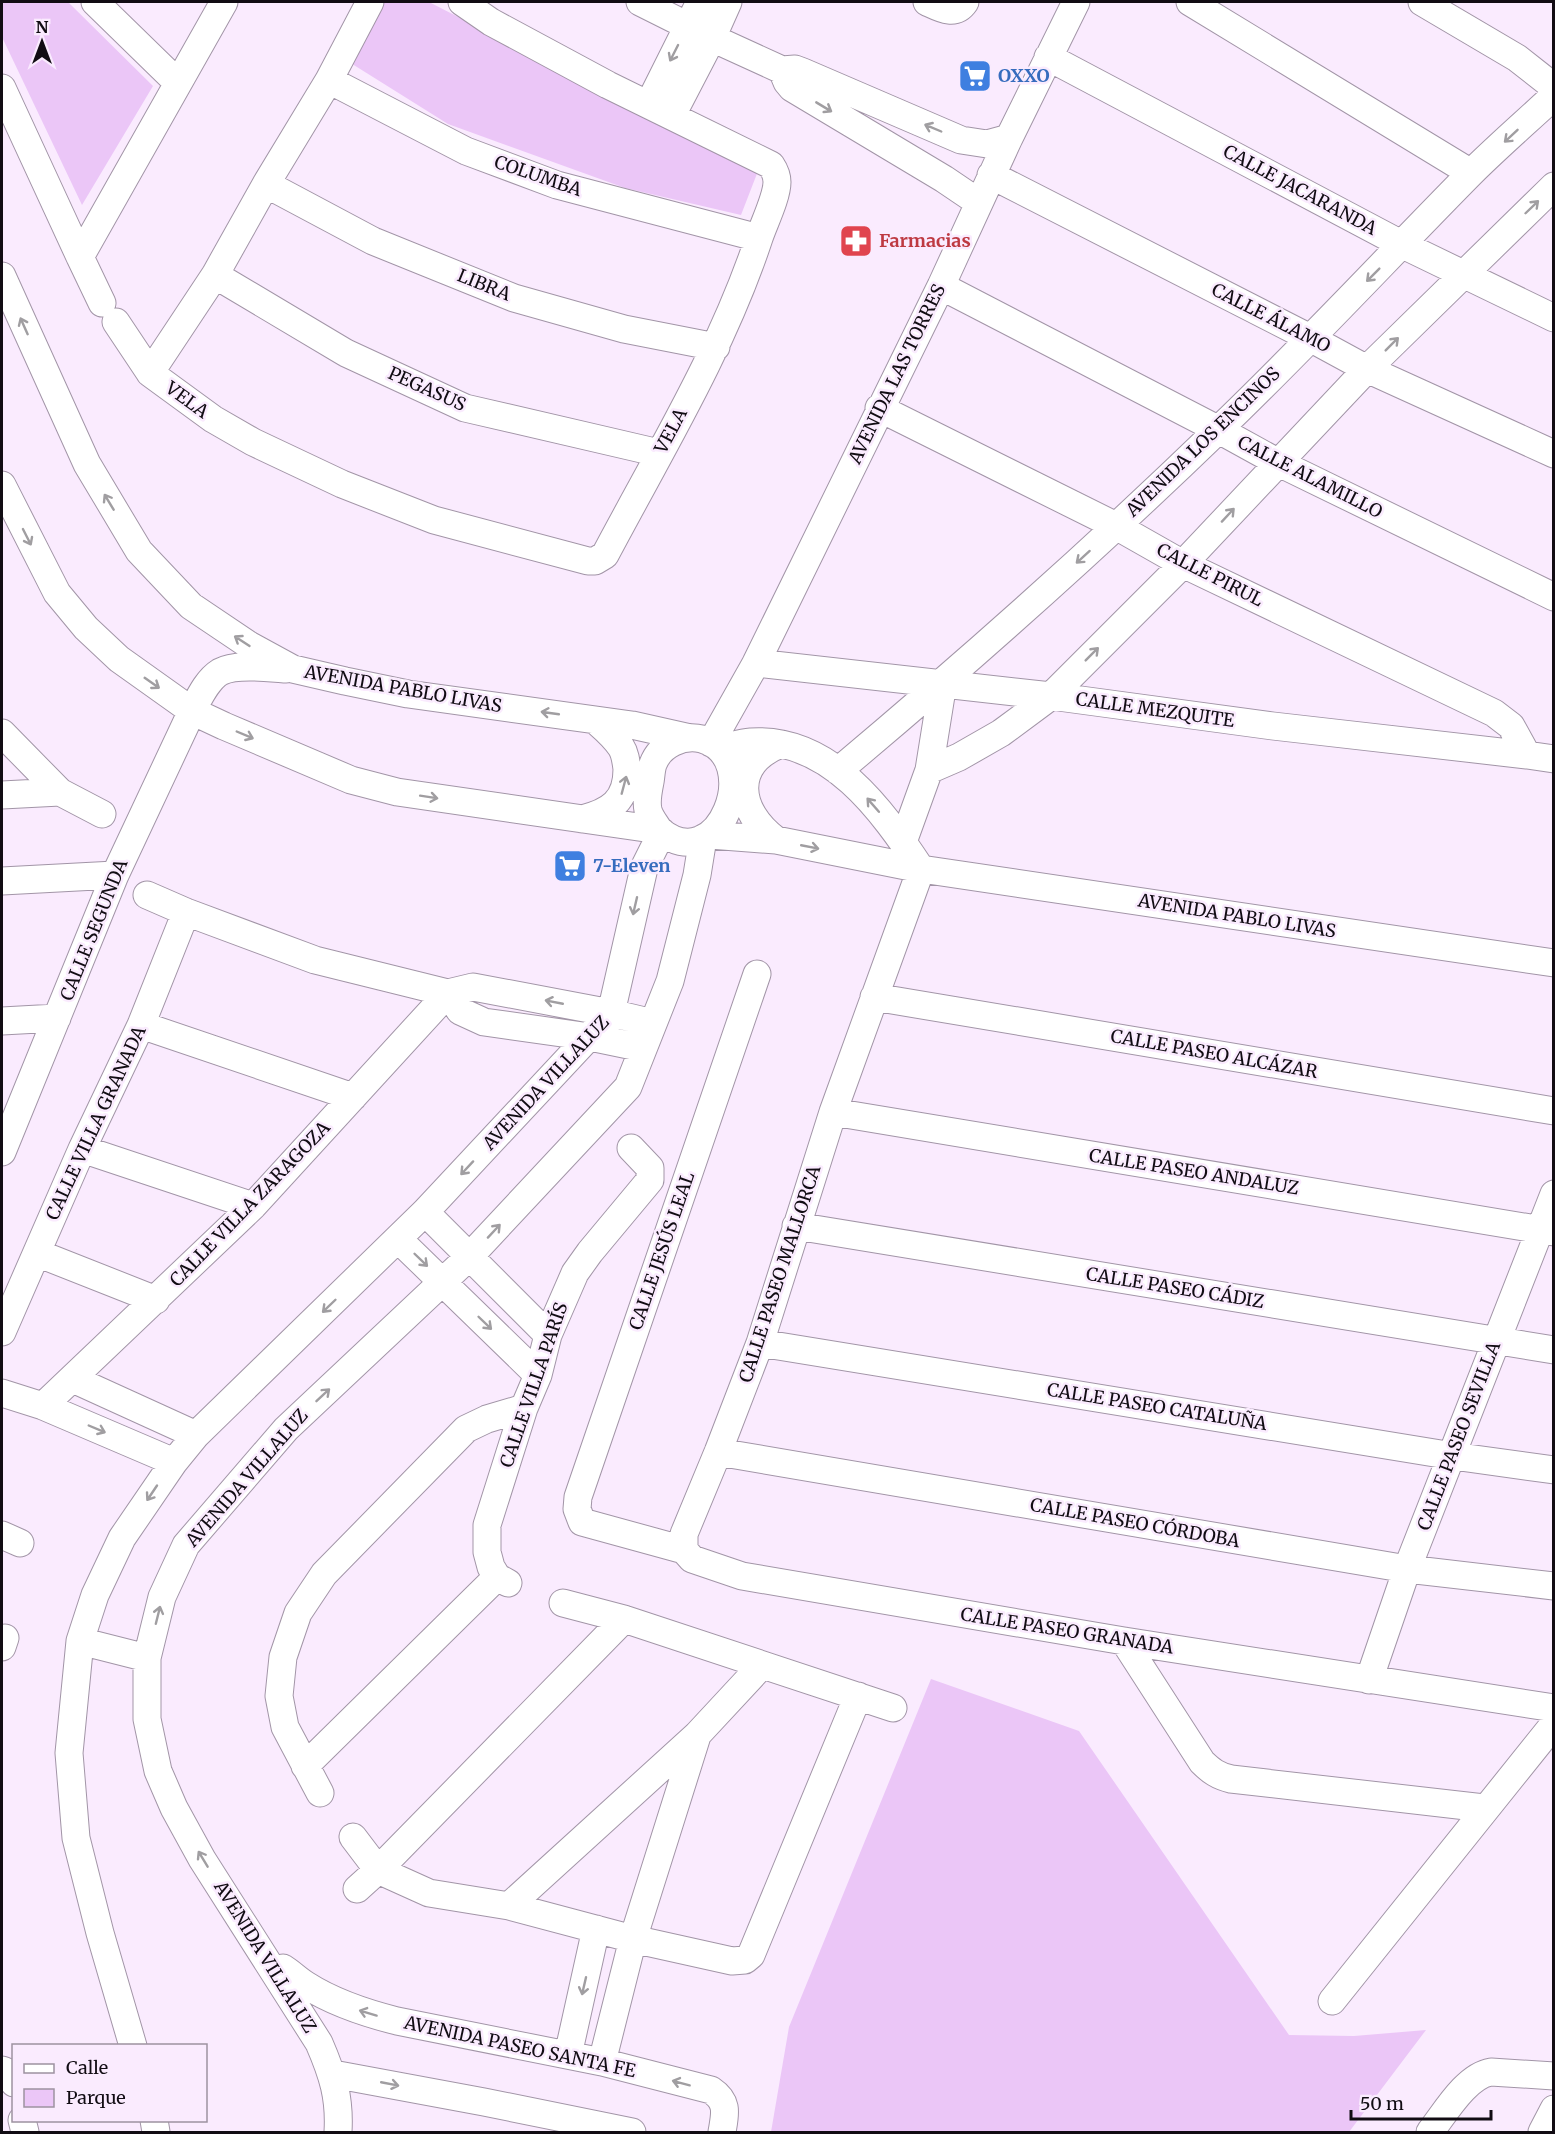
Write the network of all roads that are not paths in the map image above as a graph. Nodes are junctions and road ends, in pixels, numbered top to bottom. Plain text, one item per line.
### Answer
1 (95, 2) edge
2 (224, 2) edge
3 (370, 2) edge
4 (462, 2) edge
5 (640, 2) edge
6 (728, 2) edge
7 (927, 2) edge
8 (964, 2) edge
9 (1076, 2) edge
10 (1190, 2) edge
11 (1422, 2) edge
12 (694, 13) edge
13 (712, 38) junction
14 (1048, 57) junction
15 (782, 70) junction
16 (329, 80) junction
17 (177, 81) junction
18 (1554, 87) edge
19 (2, 88) edge
20 (1554, 96) edge
21 (888, 108) junction
22 (660, 110) junction
23 (873, 136) junction
24 (1009, 138) junction
25 (961, 140) junction
26 (1472, 173) junction
27 (991, 176) junction
28 (944, 179) junction
29 (266, 184) junction
30 (1554, 186) edge
31 (978, 202) junction
32 (759, 238) junction
33 (1403, 245) junction
34 (81, 257) junction
35 (1461, 274) junction
36 (215, 275) junction
37 (2, 276) edge
38 (940, 286) junction
39 (1554, 318) edge
40 (1310, 338) junction
41 (716, 347) junction
42 (1367, 369) junction
43 (150, 373) junction
44 (879, 408) junction
45 (1219, 430) junction
46 (659, 453) junction
47 (1554, 454) edge
48 (1277, 462) junction
49 (2, 485) edge
50 (1116, 526) junction
51 (1183, 564) junction
52 (1554, 597) edge
53 (756, 663) junction
54 (293, 669) junction
55 (943, 683) junction
56 (1051, 696) junction
57 (192, 711) junction
58 (595, 720) junction
59 (2, 733) edge
60 (707, 743) junction
61 (781, 744) junction
62 (1527, 755) junction
63 (1554, 759) edge
64 (929, 770) junction
65 (838, 771) junction
66 (60, 792) junction
67 (2, 795) edge
68 (102, 814) dead end
69 (582, 819) junction
70 (661, 831) junction
71 (707, 836) junction
72 (776, 840) junction
73 (903, 842) junction
74 (644, 868) junction
75 (921, 869) junction
76 (115, 875) junction
77 (697, 875) junction
78 (2, 880) edge
79 (147, 895) dead end
80 (186, 912) junction
81 (1554, 963) edge
82 (757, 974) dead end
83 (448, 993) junction
84 (874, 997) junction
85 (611, 1013) junction
86 (57, 1018) junction
87 (2, 1021) edge
88 (653, 1023) junction
89 (141, 1025) junction
90 (590, 1036) junction
91 (644, 1048) junction
92 (353, 1097) junction
93 (1554, 1111) edge
94 (833, 1112) junction
95 (631, 1148) dead end
96 (82, 1149) junction
97 (2, 1152) edge
98 (1554, 1194) edge
99 (253, 1206) junction
100 (425, 1212) junction
101 (796, 1226) junction
102 (1546, 1230) edge
103 (398, 1239) junction
104 (37, 1253) junction
105 (470, 1256) junction
106 (443, 1282) junction
107 (156, 1300) junction
108 (2, 1332) edge
109 (548, 1335) junction
110 (1495, 1341) junction
111 (760, 1342) junction
112 (1554, 1350) edge
113 (538, 1375) junction
114 (74, 1379) junction
115 (2, 1393) edge
116 (43, 1406) junction
117 (524, 1408) junction
118 (196, 1435) junction
119 (718, 1452) junction
120 (1453, 1456) junction
121 (174, 1462) junction
122 (1554, 1470) edge
123 (588, 1525) joint
124 (684, 1550) junction
125 (1407, 1569) junction
126 (1554, 1586) edge
127 (563, 1603) dead end
128 (624, 1619) junction
129 (80, 1641) junction
130 (1124, 1641) junction
131 (147, 1658) junction
132 (762, 1665) junction
133 (1369, 1680) junction
134 (858, 1696) junction
135 (893, 1708) dead end
136 (1554, 1708) edge
137 (1554, 1724) edge
138 (698, 1735) junction
139 (304, 1766) junction
140 (320, 1793) dead end
141 (1484, 1808) junction
142 (353, 1836) dead end
143 (378, 1870) junction
144 (357, 1889) dead end
145 (509, 1906) junction
146 (596, 1929) junction
147 (633, 1939) junction
148 (282, 1972) junction
149 (1332, 2001) dead end
150 (132, 2044) edge
151 (568, 2055) junction
152 (602, 2062) junction
153 (333, 2074) junction
154 (1554, 2076) edge
155 (1554, 2109) edge
156 (338, 2133) edge
157 (632, 2133) edge
158 (722, 2133) edge
159 (1430, 2133) edge
160 (1542, 2133) edge

1 - 17 street
2 - 17 street
3 - 16 street
4 - 22 street, VELA
5 - 12 street
6 - 13 street
7 - 8 street
9 - 14 street, AVENIDA LAS TORRES
10 - 26 street
11 - 18 street
12 - 13 street
12 -> 22 street
13 - 15 street
13 - 22 street
14 - 24 street, AVENIDA LAS TORRES
14 - 33 street, CALLE JACARANDA
15 - 21 street
15 -> 23 street
16 - 29 street
16 - 32 street, COLUMBA
17 - 34 street
19 - 34 street, VELA
20 -> 26 street, AVENIDA LOS ENCINOS
21 - 23 street
25 -> 21 street
22 - 32 street, VELA
23 - 28 street
24 - 25 street
24 - 27 street, AVENIDA LAS TORRES
25 - 28 street
26 - 33 street, AVENIDA LOS ENCINOS
27 - 31 street, AVENIDA LAS TORRES
27 - 40 street, CALLE ÁLAMO
28 - 31 street
29 - 36 street
29 - 41 street, LIBRA
35 -> 30 street
31 - 38 street, AVENIDA LAS TORRES
32 - 41 street, VELA
33 - 35 street, CALLE JACARANDA
33 -> 40 street, AVENIDA LOS ENCINOS
34 - 43 street, VELA
35 - 39 street, CALLE JACARANDA
42 -> 35 street
36 - 43 street
36 - 46 street, PEGASUS
54 -> 37 street, AVENIDA PABLO LIVAS
38 - 44 street, AVENIDA LAS TORRES
38 - 45 street, CALLE ALAMILLO
40 - 42 street, CALLE ÁLAMO
40 - 45 street, AVENIDA LOS ENCINOS
41 - 46 street, VELA
42 - 47 street, CALLE ÁLAMO
42 - 48 street
43 - 46 street, VELA
44 - 50 street, CALLE PIRUL
44 - 53 street, AVENIDA LAS TORRES
45 - 48 street, CALLE ALAMILLO
45 - 50 street, AVENIDA LOS ENCINOS
51 -> 48 street
48 - 52 street, CALLE ALAMILLO
49 -> 57 street
50 - 51 street, CALLE PIRUL
50 -> 55 street, AVENIDA LOS ENCINOS
56 -> 51 street
51 - 62 street, CALLE PIRUL
53 - 55 street, CALLE MEZQUITE
53 - 60 street, AVENIDA LAS TORRES
54 - 57 street, CALLE SEGUNDA
58 -> 54 street, AVENIDA PABLO LIVAS
55 - 56 street, CALLE MEZQUITE
55 - 64 street
55 - 65 street, AVENIDA LOS ENCINOS
56 - 62 street, CALLE MEZQUITE
56 - 64 street
57 -> 69 street
57 - 76 street, CALLE SEGUNDA
58 - 60 street, AVENIDA PABLO LIVAS
69 -> 58 street
59 - 66 street
60 - 61 street, AVENIDA PABLO LIVAS
60 - 70 street
60 - 71 street
61 - 65 street, AVENIDA PABLO LIVAS
61 - 72 street
62 - 63 street, CALLE MEZQUITE
64 - 73 street
73 -> 65 street, AVENIDA PABLO LIVAS
66 - 67 street
66 - 68 street
69 - 70 street
70 - 71 street
70 - 74 street, AVENIDA VILLALUZ
71 - 72 street, AVENIDA PABLO LIVAS
71 - 77 street, AVENIDA VILLALUZ
72 -> 75 street, AVENIDA PABLO LIVAS
73 - 75 street, AVENIDA PABLO LIVAS
74 - 77 street
74 -> 85 street, AVENIDA VILLALUZ
75 - 81 street, AVENIDA PABLO LIVAS
75 - 84 street, CALLE PASEO MALLORCA
76 - 78 street
76 - 86 street, CALLE SEGUNDA
77 - 88 street, AVENIDA VILLALUZ
79 - 80 street
80 - 83 street
80 - 89 street, CALLE VILLA GRANADA
82 - 123 street, CALLE JESÚS LEAL
85 -> 83 street
83 - 90 street
83 - 92 street, CALLE VILLA ZARAGOZA
84 - 93 street, CALLE PASEO ALCÁZAR
84 - 94 street, CALLE PASEO MALLORCA
85 - 88 street
85 - 90 street, AVENIDA VILLALUZ
86 - 87 street
86 - 97 street, CALLE SEGUNDA
88 - 91 street, AVENIDA VILLALUZ
89 - 92 street
89 - 96 street, CALLE VILLA GRANADA
90 - 91 street
90 -> 100 street, AVENIDA VILLALUZ
105 -> 91 street, AVENIDA VILLALUZ
92 - 99 street, CALLE VILLA ZARAGOZA
94 - 101 street, CALLE PASEO MALLORCA
94 - 102 street, CALLE PASEO ANDALUZ
95 - 109 street, CALLE VILLA PARÍS
96 - 99 street
96 - 104 street, CALLE VILLA GRANADA
98 - 102 street, CALLE PASEO SEVILLA
99 - 107 street, CALLE VILLA ZARAGOZA
100 - 103 street, AVENIDA VILLALUZ
100 - 105 street
101 - 110 street, CALLE PASEO CÁDIZ
101 - 111 street, CALLE PASEO MALLORCA
102 - 110 street, CALLE PASEO SEVILLA
103 -> 106 street
103 -> 118 street, AVENIDA VILLALUZ
104 - 107 street
104 - 108 street, CALLE VILLA GRANADA
105 - 106 street, AVENIDA VILLALUZ
105 - 109 street
106 -> 113 street
131 -> 106 street, AVENIDA VILLALUZ
107 - 114 street, CALLE VILLA ZARAGOZA
109 - 113 street, CALLE VILLA PARÍS
110 - 112 street, CALLE PASEO CÁDIZ
110 - 120 street, CALLE PASEO SEVILLA
111 - 119 street, CALLE PASEO MALLORCA
111 - 120 street, CALLE PASEO CATALUÑA
113 - 117 street, CALLE VILLA PARÍS
114 - 116 street, CALLE VILLA ZARAGOZA
114 - 118 street
115 - 116 street
116 -> 121 street
117 - 139 street, CALLE VILLA PARÍS
117 - 139 street
118 - 121 street, AVENIDA VILLALUZ
119 - 124 street, CALLE PASEO MALLORCA
119 - 125 street, CALLE PASEO CÓRDOBA
120 - 122 street, CALLE PASEO CATALUÑA
120 - 125 street, CALLE PASEO SEVILLA
121 -> 129 street, AVENIDA VILLALUZ
123 - 124 street, CALLE PASEO GRANADA
124 - 130 street, CALLE PASEO GRANADA
125 - 126 street, CALLE PASEO CÓRDOBA
125 - 133 street, CALLE PASEO SEVILLA
127 - 128 street
128 - 132 street
128 - 143 street
129 - 131 street
129 - 150 street, AVENIDA VILLALUZ
130 - 133 street, CALLE PASEO GRANADA
130 - 141 street
148 -> 131 street, AVENIDA VILLALUZ
132 - 134 street
132 - 138 street
133 - 136 street, CALLE PASEO GRANADA
134 - 135 street
134 - 147 street
137 - 141 street
138 - 145 street
138 - 147 street
139 - 140 street
141 - 149 street
142 - 143 street
143 - 144 street
143 - 145 street
145 - 146 street
146 - 147 street
146 -> 151 street
147 - 152 street
151 -> 148 street, AVENIDA PASEO SANTA FE
148 - 153 street, AVENIDA VILLALUZ
151 - 152 street, AVENIDA PASEO SANTA FE
158 -> 152 street, AVENIDA PASEO SANTA FE
153 - 156 street, AVENIDA VILLALUZ
153 -> 157 street
154 - 159 street
155 - 160 street

